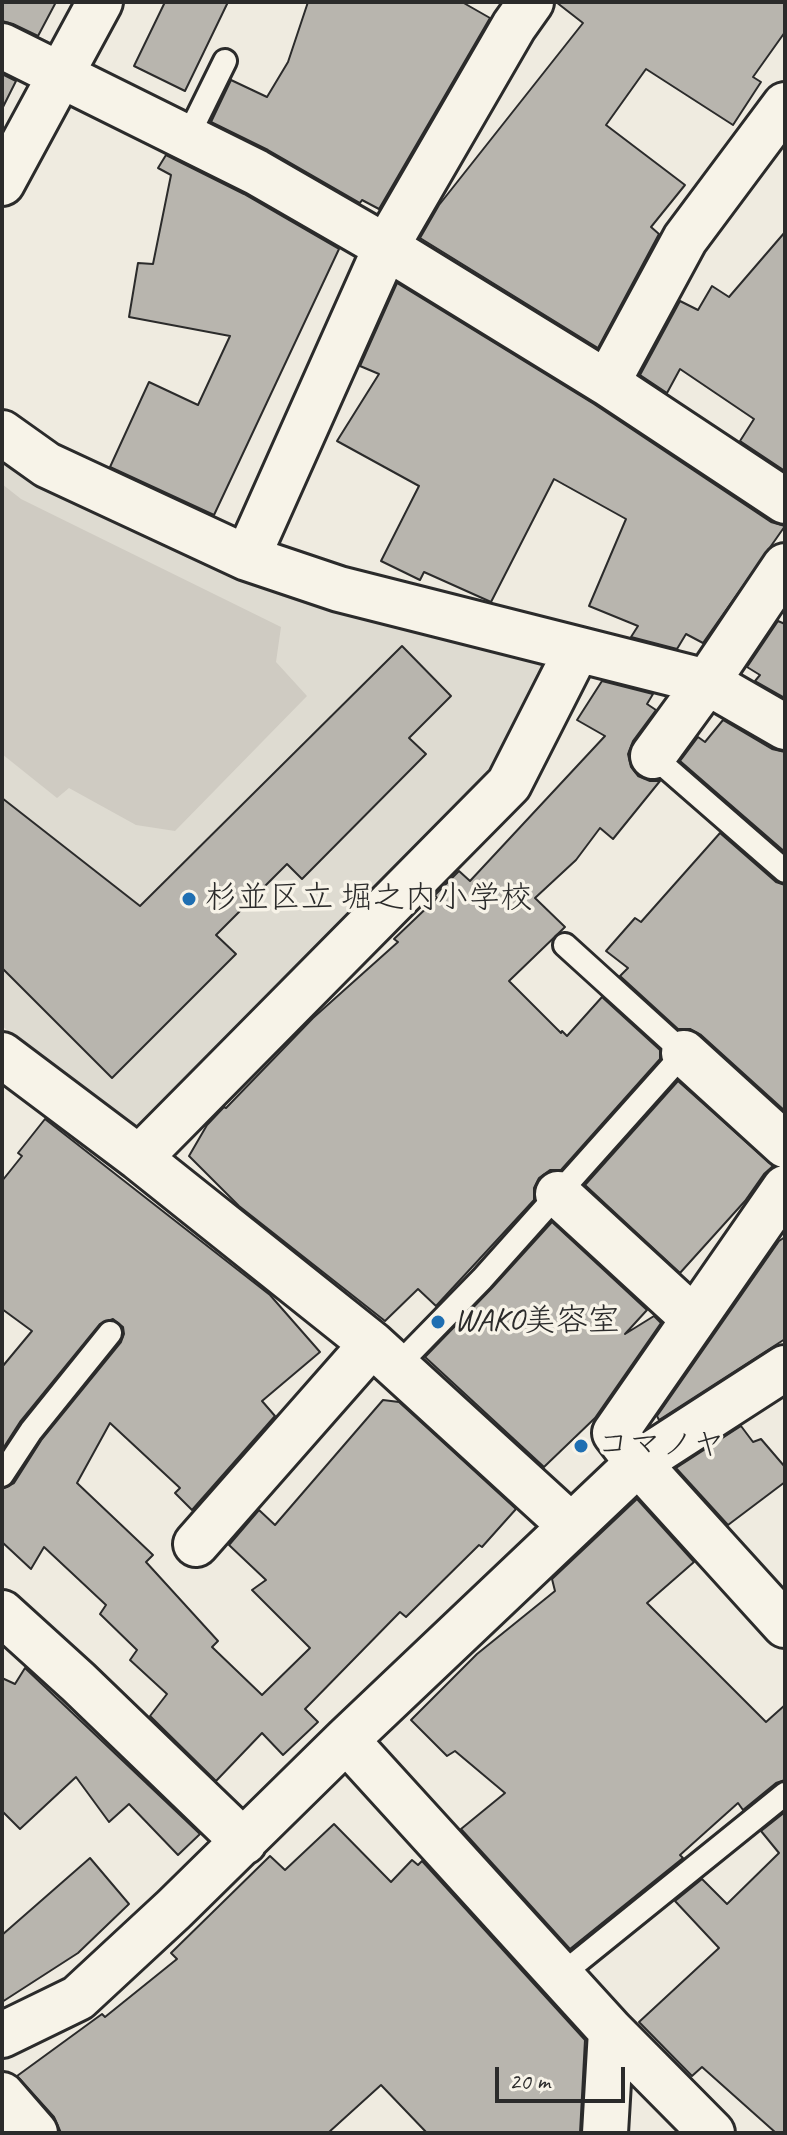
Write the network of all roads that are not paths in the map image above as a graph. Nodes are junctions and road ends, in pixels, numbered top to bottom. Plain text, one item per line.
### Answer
1 (100, 2) edge
2 (531, 2) edge
3 (2, 46) edge
4 (225, 61) dead end
5 (59, 76) junction
6 (785, 105) edge
7 (187, 138) junction
8 (2, 183) edge
9 (386, 247) junction
10 (607, 383) junction
11 (2, 433) edge
12 (785, 501) edge
13 (247, 558) junction
14 (785, 566) edge
15 (577, 650) junction
16 (707, 682) junction
17 (785, 727) edge
18 (653, 756) joint
19 (785, 871) edge
20 (565, 945) dead end
21 (684, 1053) junction
22 (9, 1075) edge
23 (785, 1145) edge
24 (139, 1158) junction
25 (785, 1188) edge
26 (558, 1194) junction
27 (694, 1319) junction
28 (110, 1333) dead end
29 (385, 1354) junction
30 (785, 1368) edge
31 (638, 1463) junction
32 (2, 1475) edge
33 (570, 1525) junction
34 (196, 1544) dead end
35 (2, 1613) edge
36 (785, 1625) edge
37 (346, 1740) junction
38 (785, 1794) edge
39 (244, 1842) junction
40 (561, 1975) junction
41 (611, 2031) junction
42 (2, 2035) edge
43 (2, 2095) edge
44 (35, 2133) edge
45 (605, 2133) edge
46 (712, 2133) edge

1 - 5 street
2 - 9 street
3 - 5 street
4 - 7 lane
5 - 7 street
5 - 8 street
6 - 10 street
7 - 9 street
9 - 10 street
9 - 13 street
10 - 12 street
11 - 13 street
13 - 15 street
14 - 16 street
15 - 16 street
15 - 24 street
16 - 17 street
16 - 18 street
18 - 19 lane
20 - 21 lane
21 - 23 street
21 - 26 lane
22 - 24 street
24 - 29 street
25 - 27 street
26 - 27 street
26 - 29 lane
27 - 31 street
28 - 32 lane
29 - 33 street
29 - 34 street
30 - 31 street
31 - 33 street
31 - 36 street
33 - 37 street
35 - 39 street
37 - 39 street
37 - 40 street
38 - 40 lane
39 - 42 street
40 - 41 street
41 - 45 street
41 - 46 street
43 - 44 street

